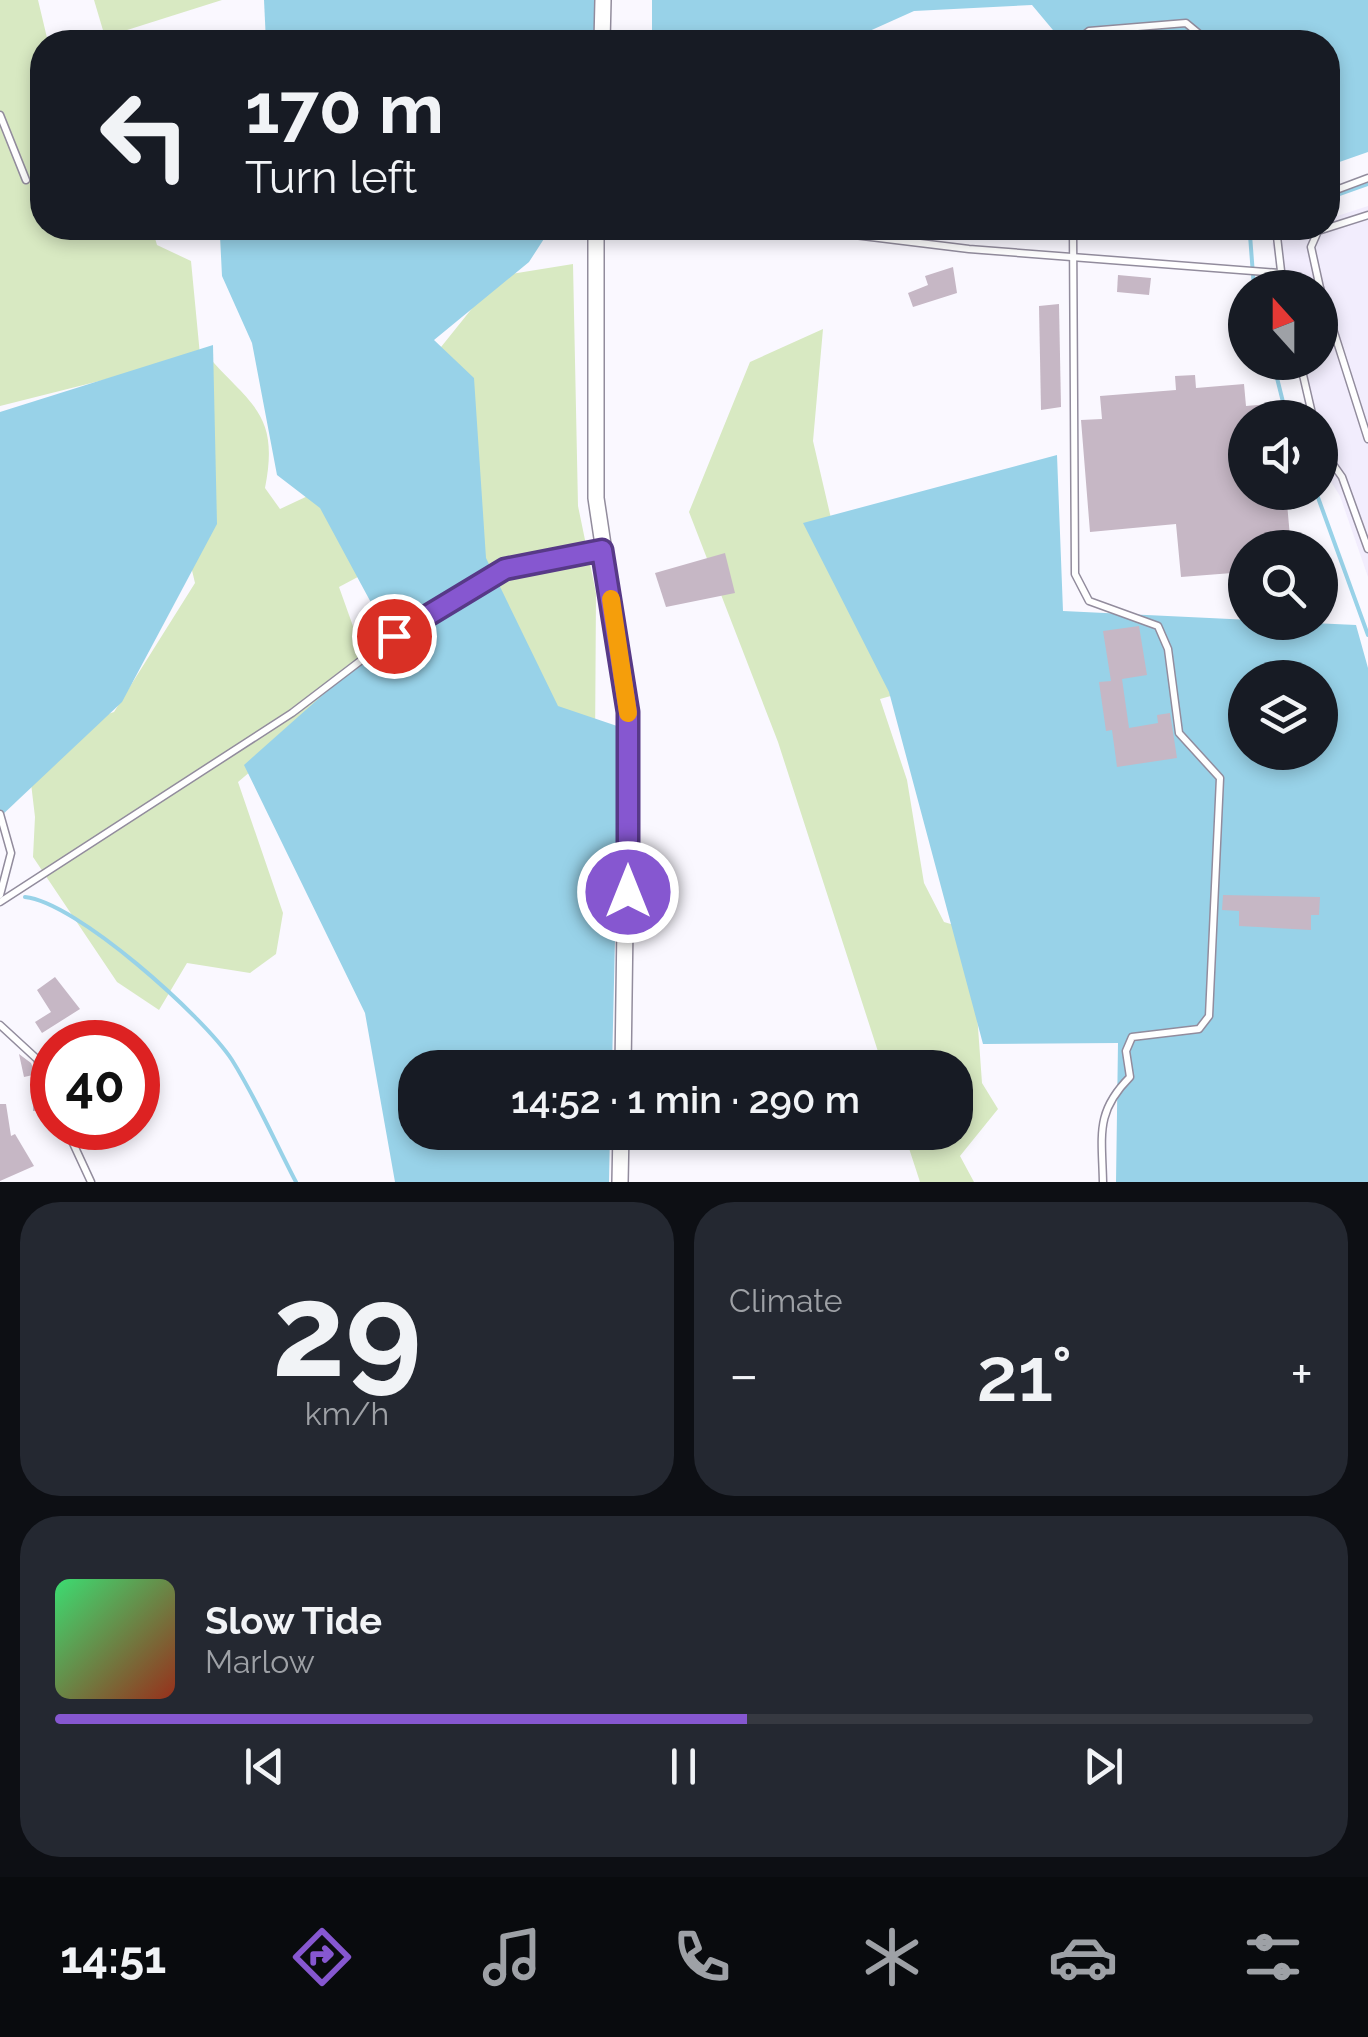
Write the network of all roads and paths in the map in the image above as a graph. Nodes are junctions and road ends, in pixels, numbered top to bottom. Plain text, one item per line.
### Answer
1 (603, 0) edge
2 (602, 30) edge
3 (1103, 30) edge
4 (1194, 30) edge
5 (0, 115) edge
6 (1368, 178) edge
7 (26, 180) dead end
8 (1340, 188) edge
9 (1368, 215) edge
10 (1340, 225) edge
11 (596, 240) edge
12 (885, 240) edge
13 (1073, 240) edge
14 (1277, 240) edge
15 (1315, 240) edge
16 (1073, 258) junction
17 (1228, 270) edge
18 (1279, 270) edge
19 (1317, 270) edge
20 (1338, 345) edge
21 (1368, 440) edge
22 (1338, 472) edge
23 (1368, 549) edge
24 (602, 550) junction
25 (0, 814) edge
26 (0, 899) edge
27 (0, 1025) edge
28 (624, 1050) edge
29 (30, 1053) edge
30 (76, 1150) edge
31 (621, 1150) edge
32 (91, 1182) edge
33 (620, 1182) edge
34 (1104, 1182) edge

1 - 2 street
3 - 4 lane
5 - 7 lane
6 - 8 lane
9 - 10 lane
11 - 24 street
12 - 16 lane
13 - 16 lane
14 - 18 lane
15 - 19 lane
16 - 17 lane
16 - 34 lane
20 - 21 lane
22 - 23 lane
24 - 26 lane
24 - 28 street
25 - 26 lane
27 - 29 lane
30 - 32 lane
31 - 33 street

